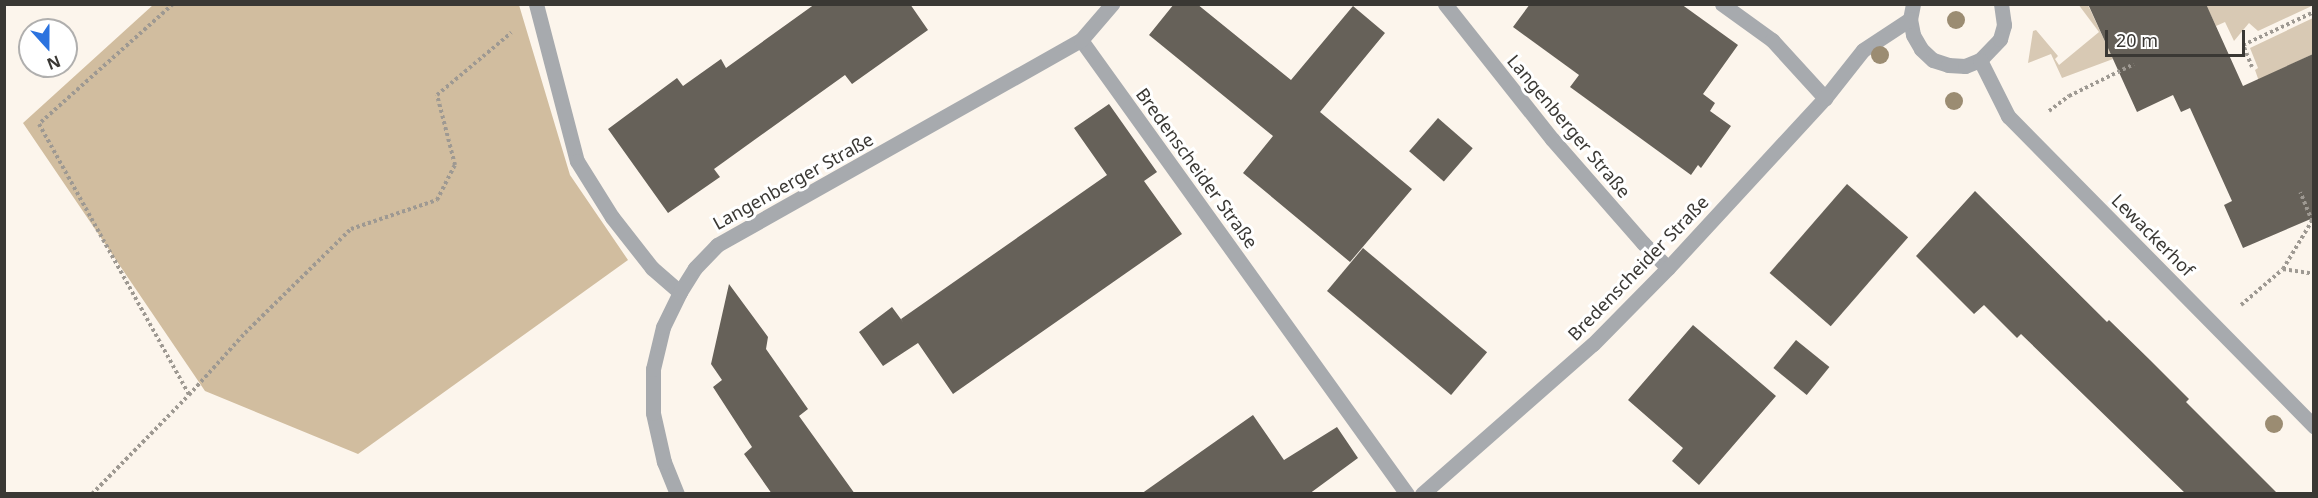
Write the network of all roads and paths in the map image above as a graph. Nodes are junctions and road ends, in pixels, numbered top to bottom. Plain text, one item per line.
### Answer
1 (173, 4) edge
2 (1112, 4) edge
3 (1445, 4) edge
4 (1722, 4) edge
5 (2001, 4) edge
6 (537, 8) edge
7 (1911, 12) edge
8 (2313, 12) edge
9 (1081, 40) junction
10 (1980, 60) junction
11 (2134, 64) dead end
12 (2252, 67) dead end
13 (1825, 98) junction
14 (2046, 113) dead end
15 (2300, 192) dead end
16 (1668, 268) junction
17 (2283, 269) junction
18 (2313, 274) edge
19 (680, 292) junction
20 (2237, 308) dead end
21 (189, 395) junction
22 (2313, 426) edge
23 (92, 494) edge
24 (677, 494) edge
25 (1407, 494) edge
26 (1422, 494) edge

1 - 21 path
2 - 9 street, Langenberger Straße
3 - 16 street, Langenberger Straße
4 - 13 street
5 - 10 street
6 - 19 street
6 - 21 path
7 - 10 street
7 - 13 street, Bredenscheider Straße
8 - 12 path
9 - 19 street, Langenberger Straße
9 - 25 street, Bredenscheider Straße
10 - 22 street, Lewackerhof
11 - 14 path
13 - 16 street, Bredenscheider Straße
15 - 17 path
16 - 26 street, Bredenscheider Straße
17 - 18 path
17 - 20 path
19 - 24 street, Langenberger Straße
21 - 23 path

